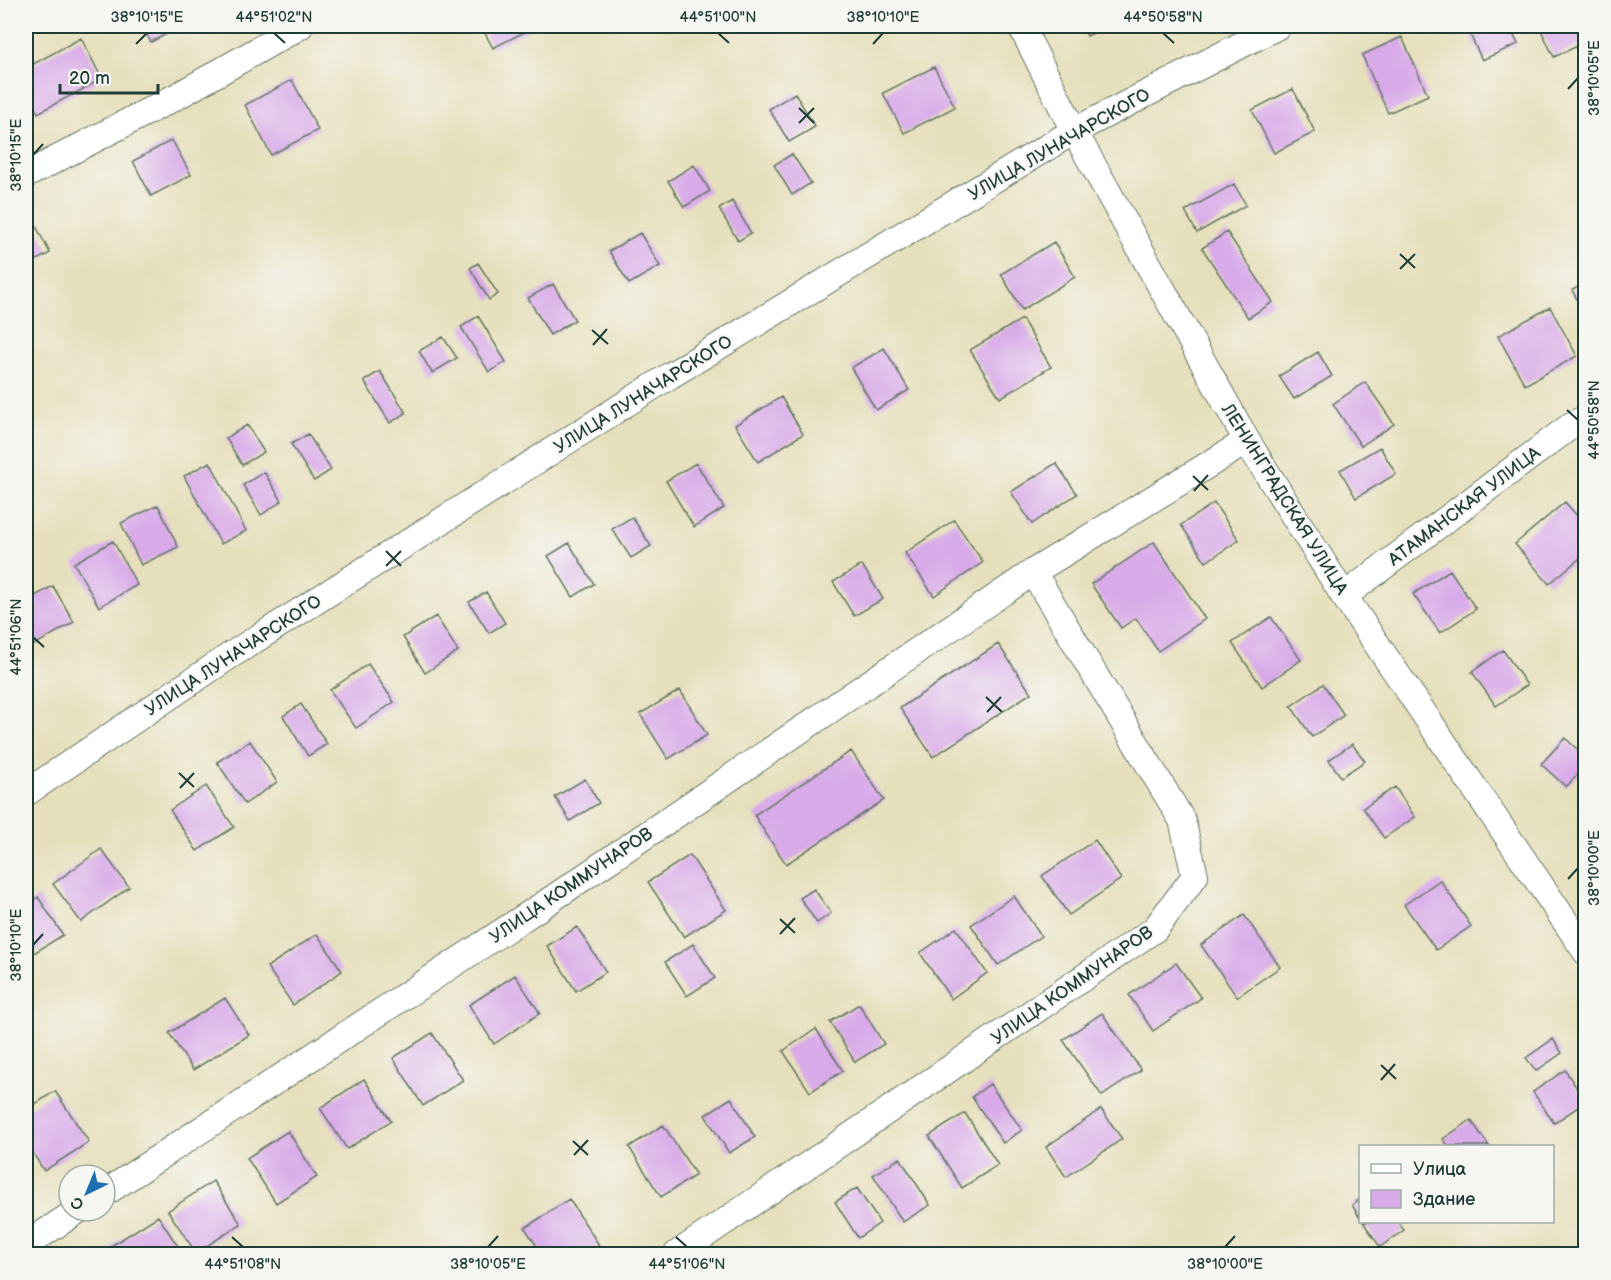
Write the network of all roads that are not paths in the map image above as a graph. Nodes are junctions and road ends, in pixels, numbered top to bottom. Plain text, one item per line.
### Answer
1 (300, 26) edge
2 (1021, 26) edge
3 (1278, 26) edge
4 (1074, 131) junction
5 (26, 175) edge
6 (1586, 418) edge
7 (1247, 441) junction
8 (1033, 572) junction
9 (1344, 596) junction
10 (26, 793) edge
11 (1586, 952) edge
12 (117, 1185) edge
13 (63, 1223) edge
14 (34, 1247) edge
15 (677, 1254) edge

1 - 5 street
2 - 4 street, ЛЕНИНГРАДСКАЯ УЛИЦА
3 - 4 street, УЛИЦА ЛУНАЧАРСКОГО
4 - 7 street, ЛЕНИНГРАДСКАЯ УЛИЦА
4 - 10 street, УЛИЦА ЛУНАЧАРСКОГО
6 - 9 street, АТАМАНСКАЯ УЛИЦА
7 - 8 street, УЛИЦА КОММУНАРОВ
7 - 9 street, ЛЕНИНГРАДСКАЯ УЛИЦА
8 - 12 street, УЛИЦА КОММУНАРОВ
8 - 15 street, УЛИЦА КОММУНАРОВ
9 - 11 street, ЛЕНИНГРАДСКАЯ УЛИЦА
13 - 14 street

